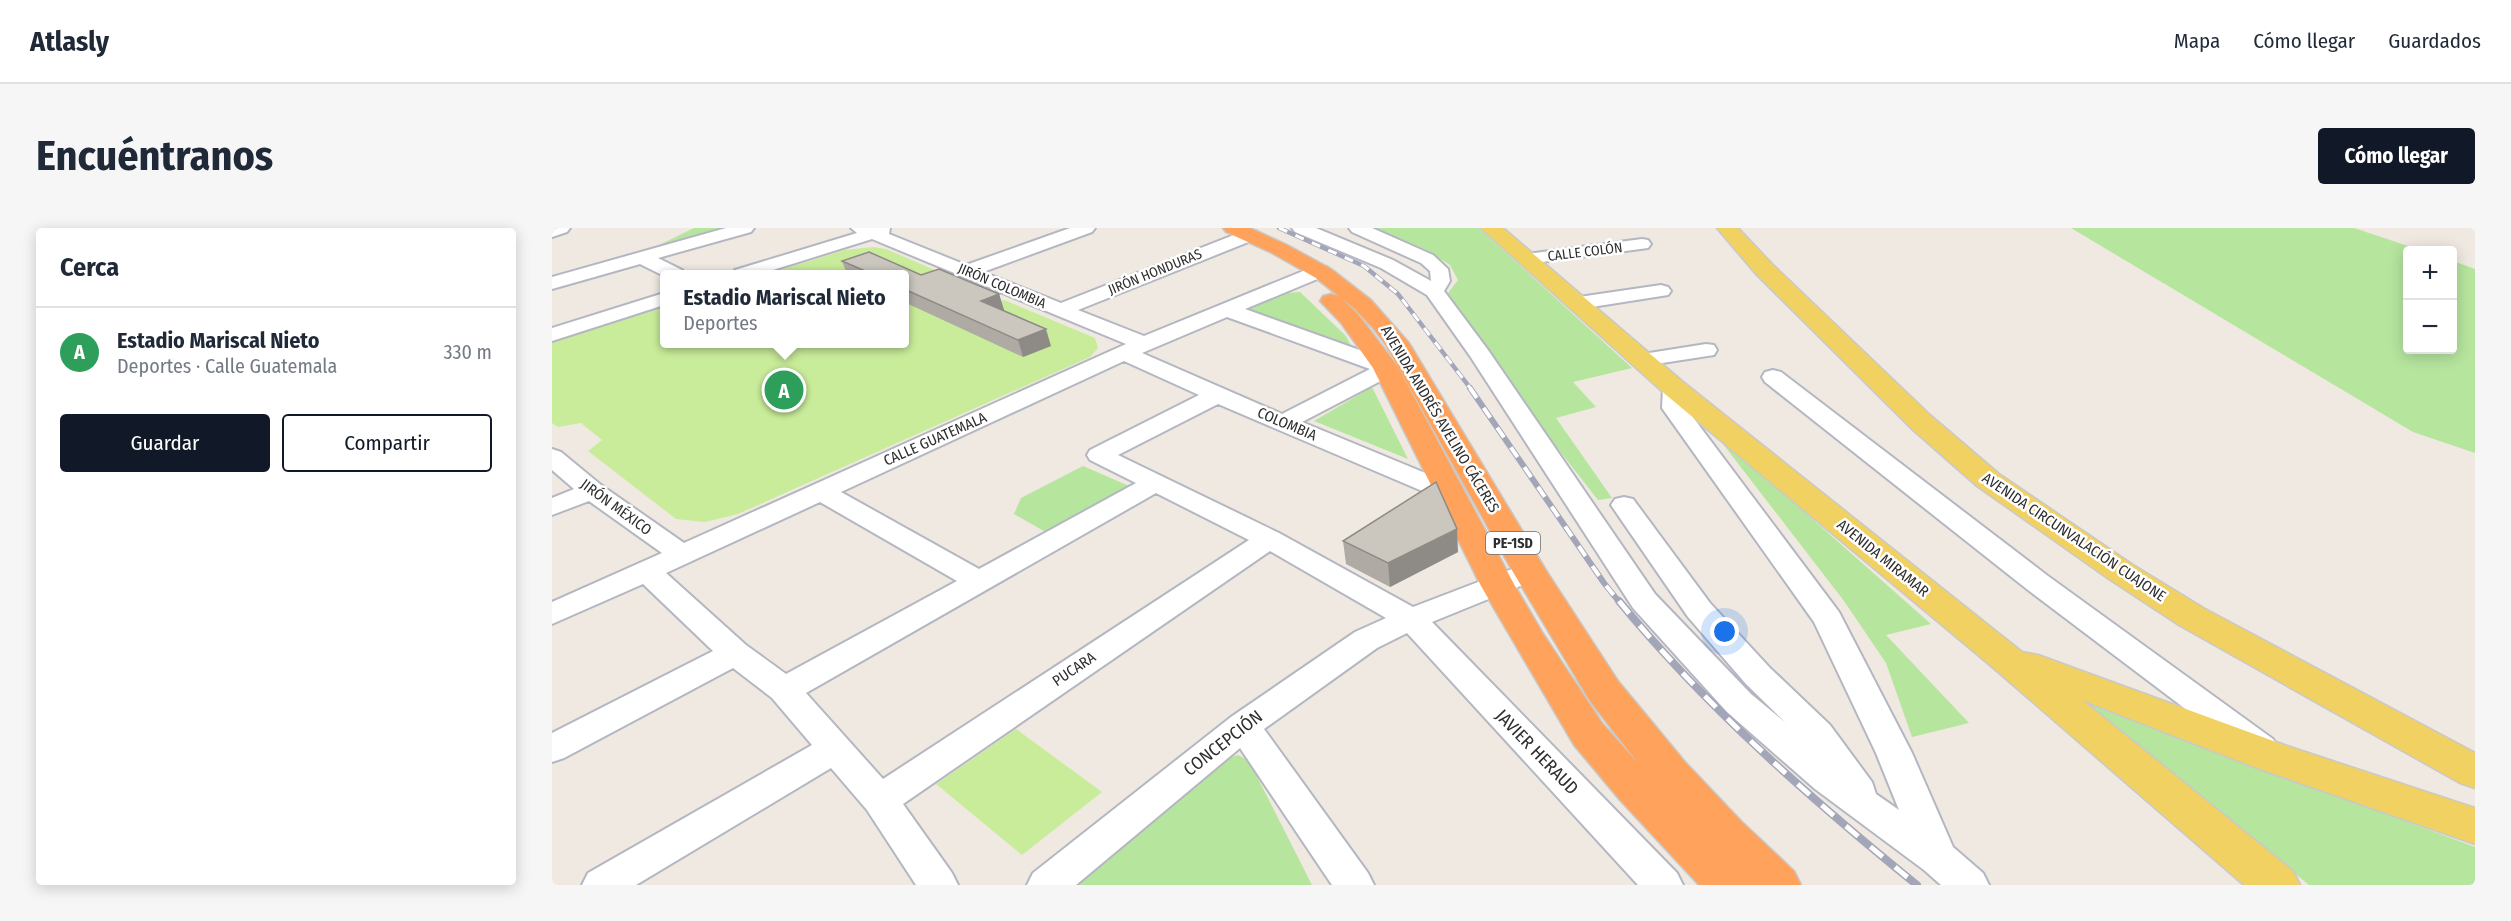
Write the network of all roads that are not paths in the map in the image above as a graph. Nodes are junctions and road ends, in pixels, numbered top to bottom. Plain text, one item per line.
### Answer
1 (561, 228) edge
2 (679, 228) edge
3 (745, 228) edge
4 (891, 228) edge
5 (1043, 228) edge
6 (1086, 228) edge
7 (1301, 228) edge
8 (1358, 228) edge
9 (1491, 228) edge
10 (1727, 228) edge
11 (866, 231) edge
12 (552, 232) edge
13 (1229, 232) edge
14 (1642, 244) dead end
15 (641, 257) junction
16 (1527, 259) junction
17 (944, 261) junction
18 (667, 270) edge
19 (754, 270) edge
20 (552, 271) edge
21 (967, 271) junction
22 (585, 273) junction
23 (1311, 274) junction
24 (552, 283) edge
25 (1434, 291) junction
26 (1661, 291) dead end
27 (660, 300) edge
28 (1579, 303) junction
29 (1052, 307) junction
30 (1228, 310) junction
31 (552, 334) edge
32 (1134, 349) junction
33 (1706, 350) dead end
34 (1643, 360) junction
35 (1386, 368) junction
36 (1773, 377) dead end
37 (1674, 388) junction
38 (1217, 395) junction
39 (1285, 422) junction
40 (552, 458) edge
41 (1156, 483) junction
42 (592, 491) junction
43 (819, 491) junction
44 (1450, 493) junction
45 (1624, 505) dead end
46 (552, 507) edge
47 (1269, 539) junction
48 (682, 554) junction
49 (645, 571) junction
50 (1530, 572) junction
51 (978, 581) junction
52 (1498, 586) junction
53 (552, 614) edge
54 (1411, 619) junction
55 (735, 653) junction
56 (2003, 656) junction
57 (784, 690) junction
58 (1243, 726) junction
59 (836, 748) junction
60 (552, 749) edge
61 (2272, 757) junction
62 (2475, 772) edge
63 (880, 800) junction
64 (1872, 811) junction
65 (2475, 826) edge
66 (1938, 858) junction
67 (602, 885) edge
68 (938, 885) edge
69 (1047, 885) edge
70 (1354, 885) edge
71 (1663, 885) edge
72 (1728, 885) edge
73 (1778, 885) edge
74 (1969, 885) edge
75 (2277, 885) edge

1 - 12 street
2 - 22 street
3 - 15 street
4 - 11 street
5 - 17 street
6 - 21 street
7 - 25 street
8 - 25 street
9 - 16 main road, AVENIDA MIRAMAR
10 - 62 main road, AVENIDA CIRCUNVALACIÓN CUAJONE
11 - 17 street, JIRÓN COLOMBIA
11 - 19 street
13 - 23 highway, AVENIDA ANDRÉS AVELINO CÁCERES / PE-1SD
13 - 29 street, JIRÓN HONDURAS
14 - 16 street, CALLE COLÓN
15 - 18 street
15 - 22 street
16 - 28 main road, AVENIDA MIRAMAR
17 - 21 street, JIRÓN COLOMBIA
20 - 22 street
21 - 29 street, JIRÓN COLOMBIA
22 - 24 street
23 - 30 street, CALLE GUATEMALA
23 - 35 highway, AVENIDA ANDRÉS AVELINO CÁCERES / PE-1SD
23 - 50 highway, AVENIDA ANDRÉS AVELINO CÁCERES / PE-1SD
25 - 64 street
26 - 28 street
27 - 31 street
28 - 34 main road, AVENIDA MIRAMAR
29 - 32 street, JIRÓN COLOMBIA
30 - 32 street, CALLE GUATEMALA
30 - 35 street
32 - 38 street, COLOMBIA
32 - 43 street, CALLE GUATEMALA
33 - 34 street
34 - 37 main road, AVENIDA MIRAMAR
35 - 39 street
35 - 44 highway, AVENIDA ANDRÉS AVELINO CÁCERES / PE-1SD
36 - 61 street
37 - 56 main road, AVENIDA MIRAMAR
37 - 66 street
38 - 39 street, COLOMBIA
38 - 41 street, JAVIER HERAUD
39 - 44 street, COLOMBIA
40 - 42 street, JIRÓN MÉXICO
41 - 47 street, JAVIER HERAUD
41 - 51 street
42 - 46 street
42 - 48 street, JIRÓN MÉXICO
43 - 48 street, CALLE GUATEMALA
43 - 51 street
44 - 52 highway, AVENIDA ANDRÉS AVELINO CÁCERES / PE-1SD
45 - 64 street
47 - 54 street, JAVIER HERAUD
47 - 63 street, PUCARA
48 - 49 street, CALLE GUATEMALA
49 - 53 street, CALLE GUATEMALA
49 - 55 street
50 - 52 street, CONCEPCIÓN
50 - 73 highway, AVENIDA ANDRÉS AVELINO CÁCERES / PE-1SD
51 - 57 street
52 - 54 street, CONCEPCIÓN
52 - 72 highway, AVENIDA ANDRÉS AVELINO CÁCERES / PE-1SD
54 - 58 street, CONCEPCIÓN
54 - 71 street, JAVIER HERAUD
55 - 57 street
55 - 60 street
56 - 61 main road
56 - 75 main road, AVENIDA MIRAMAR
57 - 59 street
58 - 69 street, CONCEPCIÓN
58 - 70 street
59 - 63 street
59 - 67 street
61 - 65 main road
63 - 68 street
64 - 66 street
66 - 74 street

